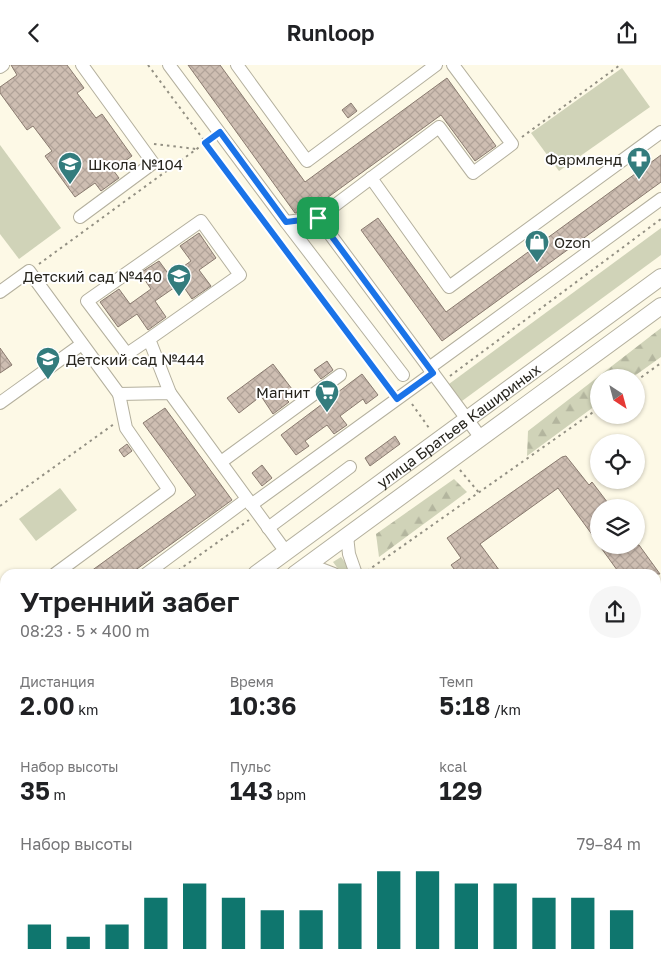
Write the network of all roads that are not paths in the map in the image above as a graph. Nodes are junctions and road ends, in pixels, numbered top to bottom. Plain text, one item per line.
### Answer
1 (3, 65) edge
2 (82, 65) edge
3 (170, 65) edge
4 (237, 65) edge
5 (436, 65) edge
6 (453, 65) edge
7 (0, 67) edge
8 (661, 132) edge
9 (371, 178) junction
10 (661, 199) edge
11 (80, 217) dead end
12 (318, 218) junction
13 (286, 222) junction
14 (661, 277) edge
15 (0, 292) edge
16 (661, 306) edge
17 (149, 339) junction
18 (82, 344) junction
19 (431, 371) junction
20 (340, 375) dead end
21 (403, 375) dead end
22 (170, 393) junction
23 (118, 394) junction
24 (0, 403) edge
25 (467, 420) junction
26 (480, 438) junction
27 (221, 462) junction
28 (350, 467) dead end
29 (249, 502) junction
30 (268, 528) junction
31 (348, 536) junction
32 (286, 552) junction
33 (62, 569) edge
34 (153, 569) edge
35 (263, 569) edge
36 (302, 569) edge
37 (354, 569) edge

1 - 7 street
2 - 11 street
3 - 13 street
4 - 5 street
6 - 9 street
8 - 9 street
9 - 12 street
10 - 19 street
12 - 13 street
12 - 19 street
13 - 21 street
14 - 25 main road, улица Братьев Кашириных
15 - 18 street
16 - 26 main road, улица Братьев Кашириных
17 - 17 street
17 - 22 street
18 - 23 street
18 - 24 street
19 - 25 street
19 - 29 street
20 - 27 street
22 - 23 street
22 - 27 street
23 - 33 street
25 - 26 street
25 - 32 main road, улица Братьев Кашириных
26 - 31 main road, улица Братьев Кашириных
27 - 29 street
28 - 30 street
29 - 30 street
29 - 34 street
30 - 32 street
31 - 36 main road, улица Братьев Кашириных
31 - 37 street
32 - 35 main road, улица Братьев Кашириных

